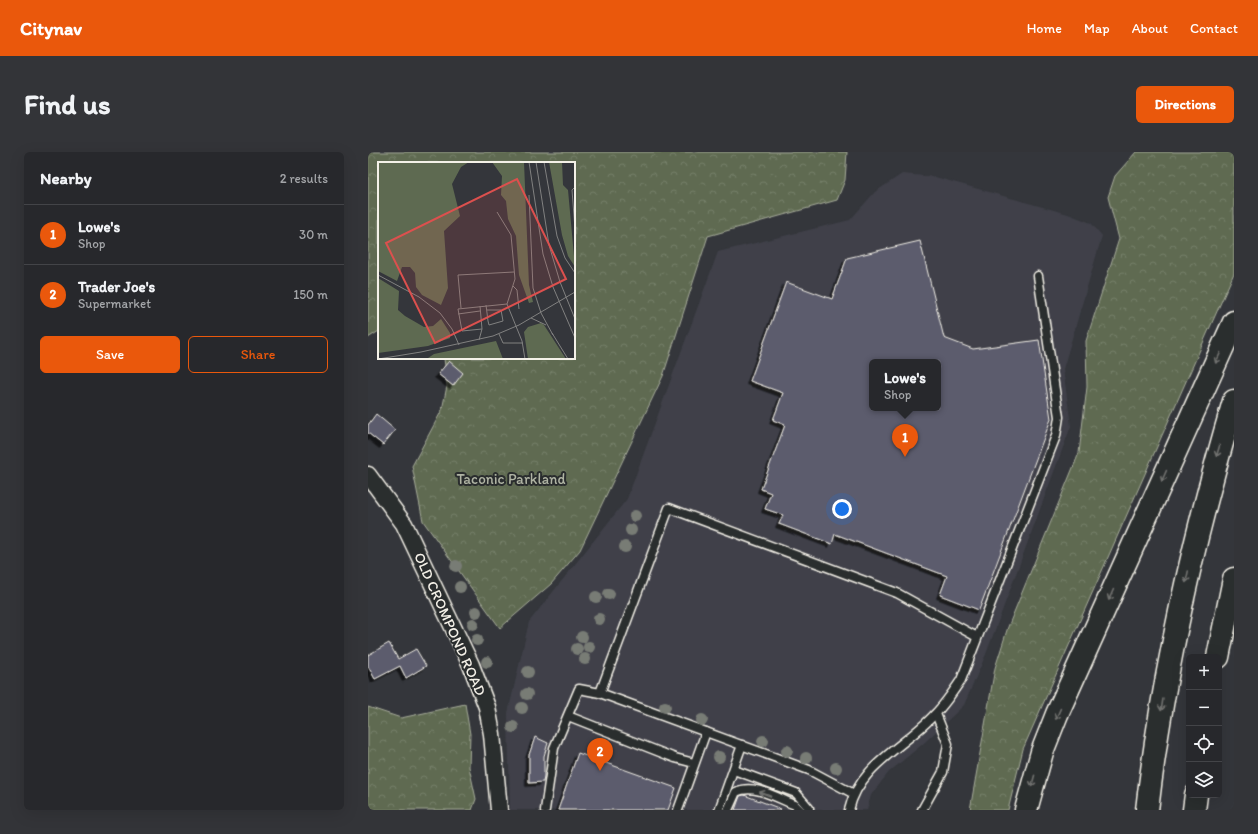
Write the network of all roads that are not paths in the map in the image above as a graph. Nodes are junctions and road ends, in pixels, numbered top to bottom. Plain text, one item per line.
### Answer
1 (1038, 276) dead end
2 (1234, 322) edge
3 (1234, 401) edge
4 (368, 475) edge
5 (1234, 579) edge
6 (977, 637) junction
7 (1219, 654) edge
8 (600, 693) junction
9 (936, 714) junction
10 (568, 716) junction
11 (706, 732) junction
12 (742, 746) junction
13 (694, 763) junction
14 (734, 770) junction
15 (854, 794) junction
16 (1196, 798) edge
17 (499, 810) edge
18 (545, 810) edge
19 (678, 810) edge
20 (719, 810) edge
21 (728, 810) edge
22 (800, 810) edge
23 (808, 810) edge
24 (849, 810) edge
25 (922, 810) edge
26 (1026, 810) edge
27 (1147, 810) edge
28 (1194, 810) edge

1 - 6 lane
2 -> 26 highway
3 -> 27 highway
4 - 17 street, OLD CROMPOND ROAD
5 - 7 highway
6 - 8 lane
6 - 9 lane
8 - 10 lane
8 - 11 lane
9 - 15 lane
9 - 25 lane
10 - 13 lane
10 - 18 lane
11 - 12 lane
11 - 13 lane
12 - 14 lane
12 - 15 lane
13 - 19 lane
14 - 20 lane
14 - 23 lane
15 - 24 lane
16 - 28 highway
22 -> 21 lane

